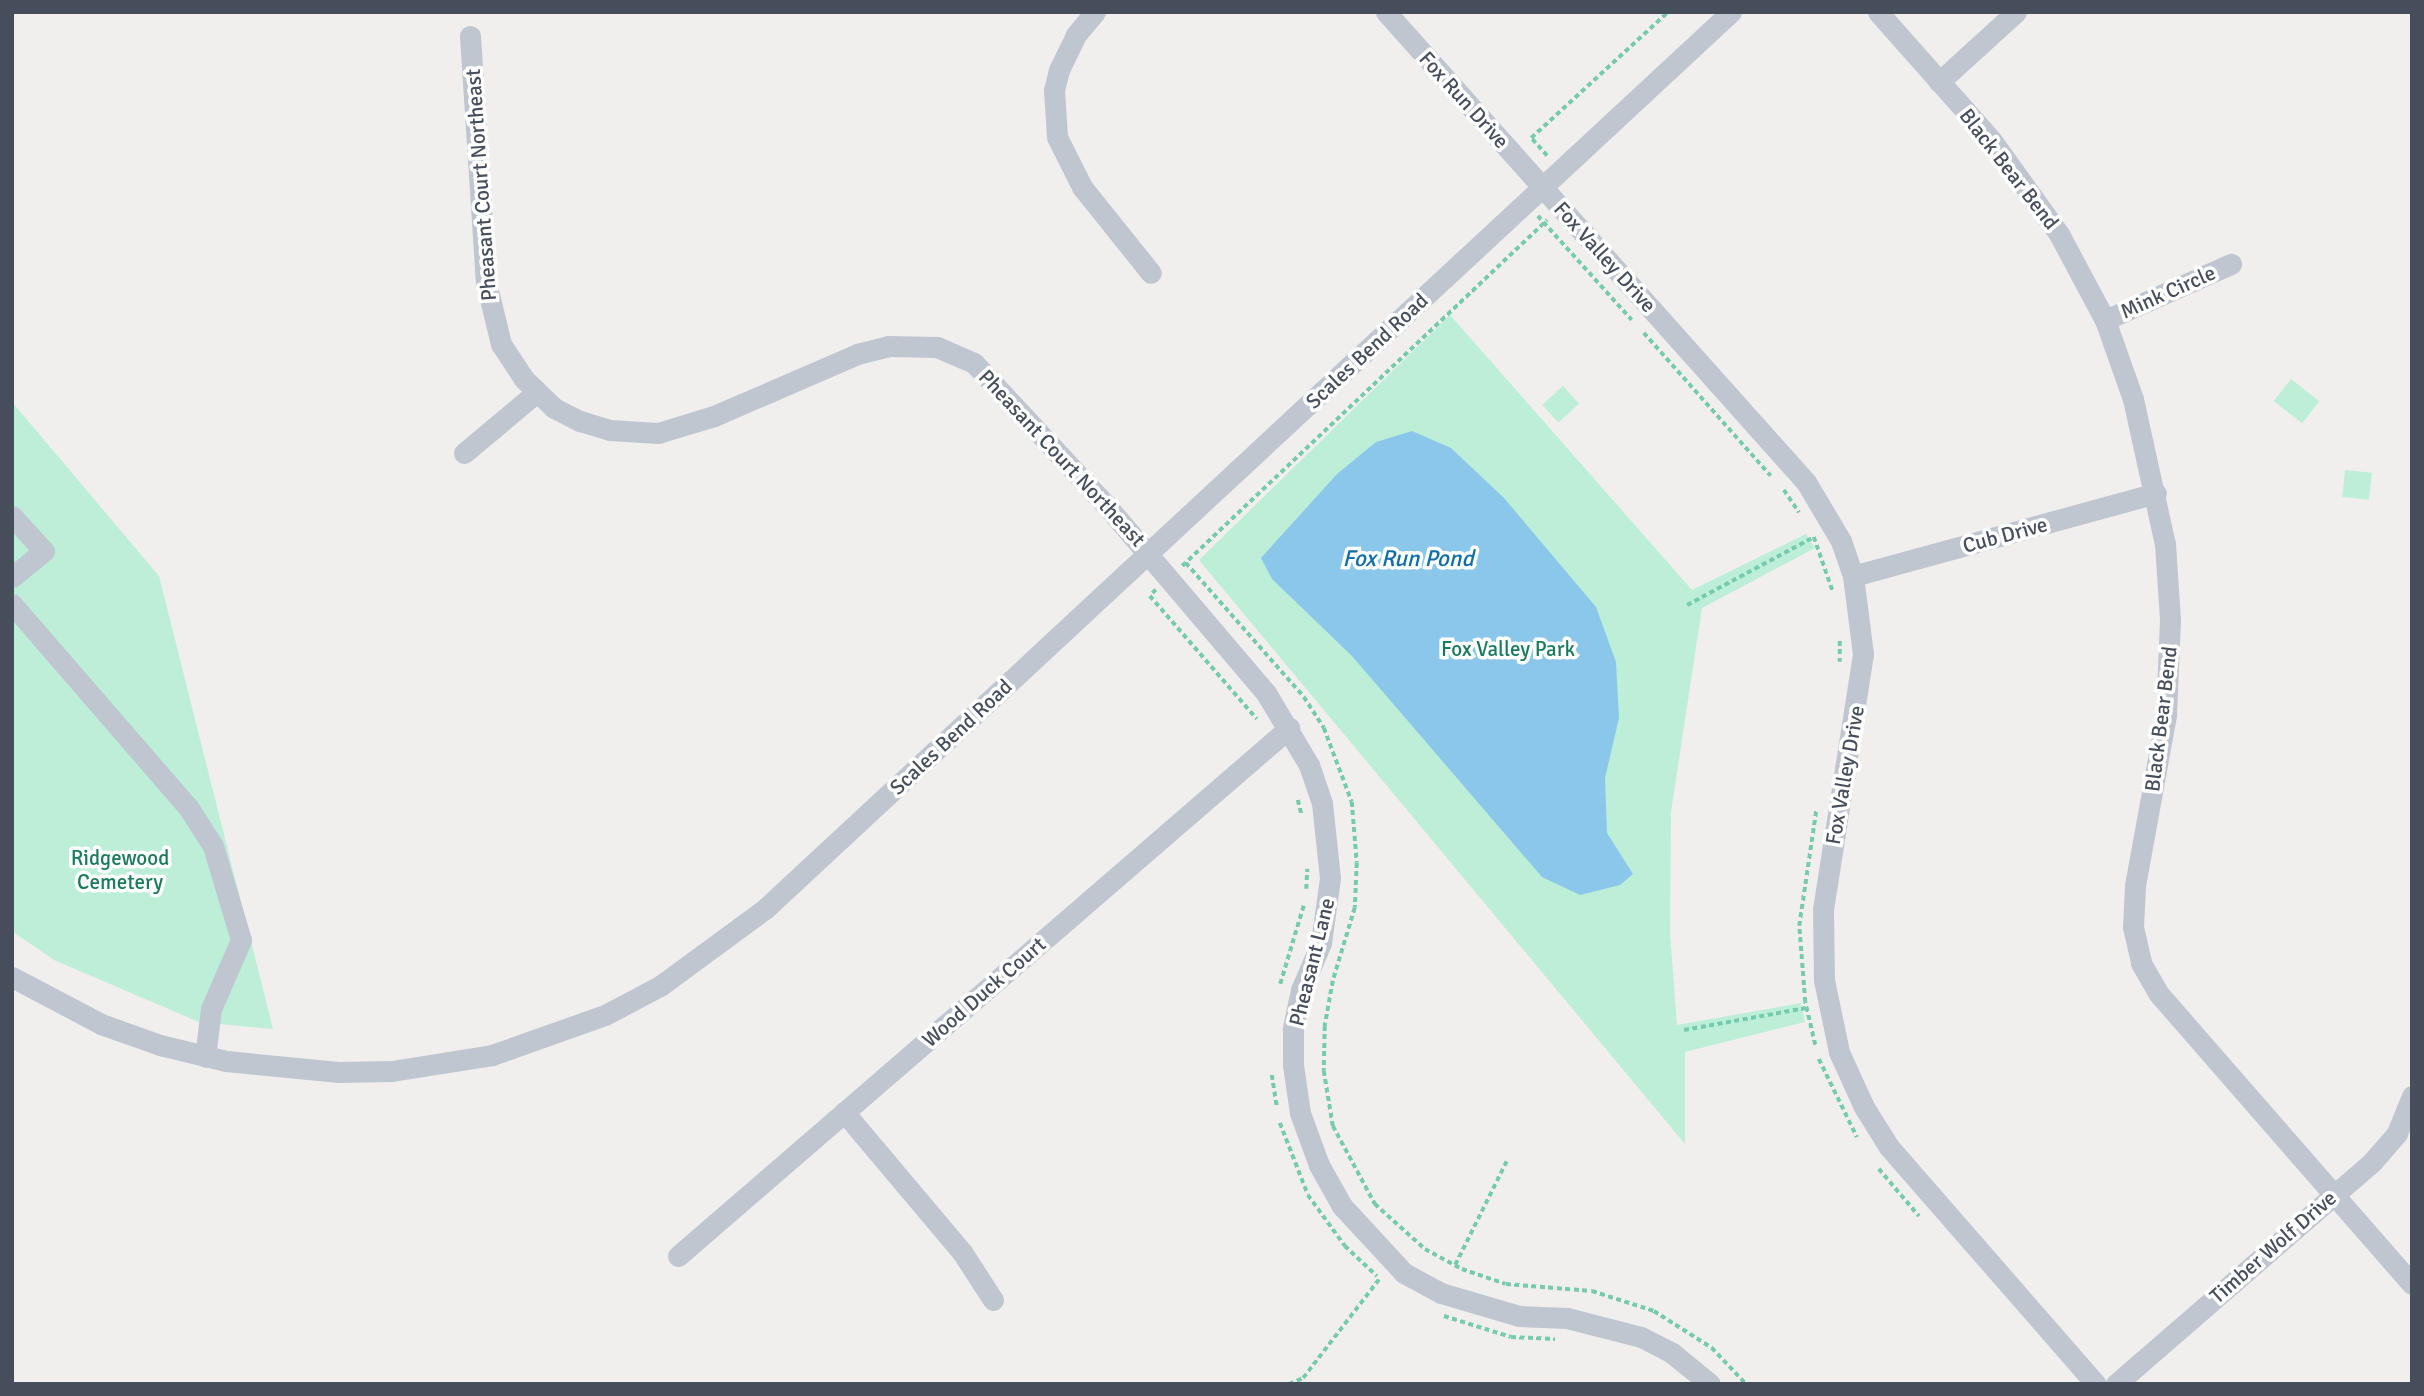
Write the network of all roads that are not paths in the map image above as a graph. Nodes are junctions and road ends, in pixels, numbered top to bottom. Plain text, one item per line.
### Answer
1 (1095, 12) edge
2 (1386, 12) edge
3 (1731, 12) edge
4 (1878, 12) edge
5 (2016, 12) edge
6 (470, 36) dead end
7 (1939, 82) junction
8 (1535, 195) junction
9 (2231, 264) dead end
10 (1151, 273) dead end
11 (2105, 320) junction
12 (537, 392) junction
13 (464, 453) dead end
14 (2156, 493) junction
15 (12, 516) edge
16 (1149, 553) junction
17 (1853, 576) junction
18 (12, 577) edge
19 (12, 604) edge
20 (1289, 728) junction
21 (12, 977) edge
22 (205, 1057) junction
23 (2412, 1096) edge
24 (844, 1112) junction
25 (2334, 1194) junction
26 (678, 1256) dead end
27 (2412, 1284) edge
28 (993, 1300) dead end
29 (1710, 1384) edge
30 (2096, 1384) edge
31 (2116, 1384) edge

1 - 10 street
2 - 8 street, Fox Run Drive
3 - 8 street, Scales Bend Road
4 - 7 street, Black Bear Bend
5 - 7 street
6 - 12 street, Pheasant Court Northeast
7 - 11 street, Black Bear Bend
8 - 16 street, Scales Bend Road
8 - 17 street, Fox Valley Drive
9 - 11 street, Mink Circle
11 - 14 street, Black Bear Bend
12 - 13 street
12 - 16 street, Pheasant Court Northeast
14 - 17 street, Cub Drive
14 - 25 street, Black Bear Bend
15 - 18 street
16 - 20 street, Pheasant Lane
16 - 22 street, Scales Bend Road
17 - 30 street, Fox Valley Drive
19 - 22 street
20 - 24 street, Wood Duck Court
20 - 29 street, Pheasant Lane
21 - 22 street, Scales Bend Road
23 - 25 street, Timber Wolf Drive
24 - 26 street, Wood Duck Court
24 - 28 street
25 - 27 street, Black Bear Bend
25 - 31 street, Timber Wolf Drive

